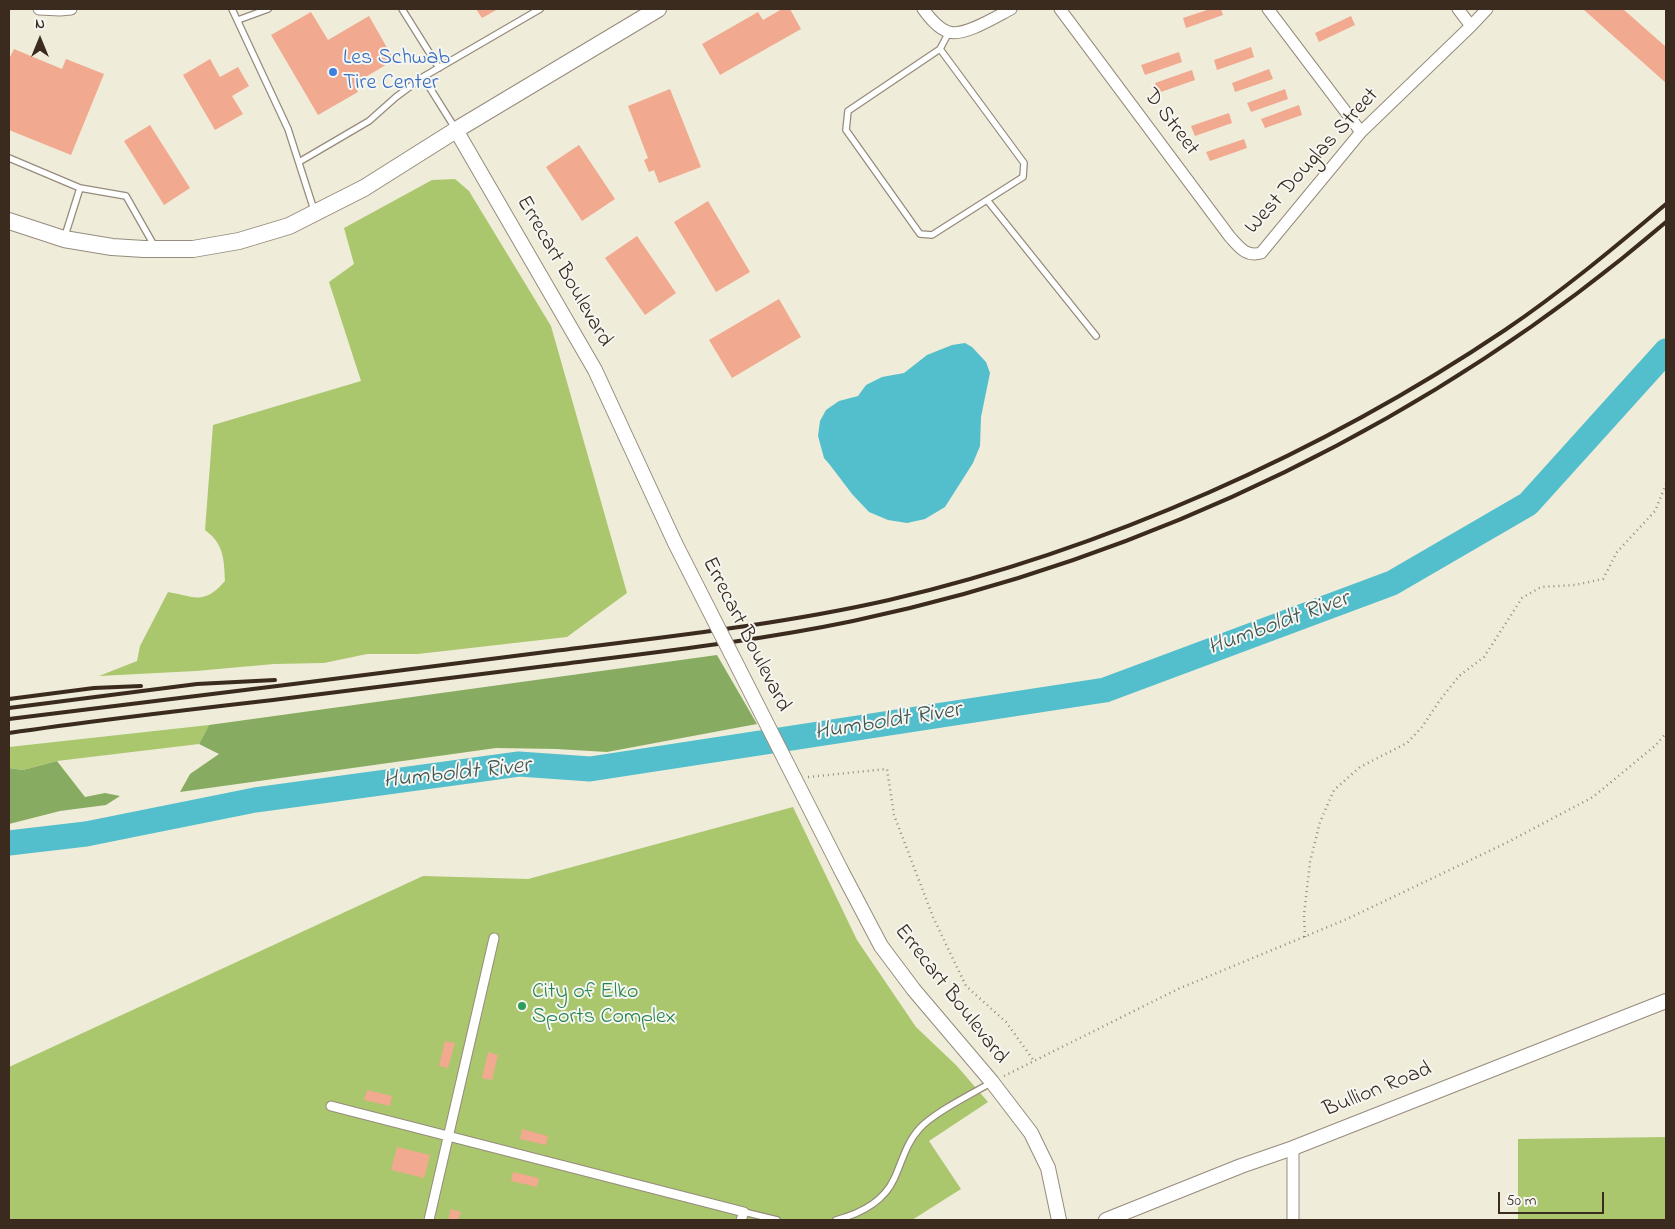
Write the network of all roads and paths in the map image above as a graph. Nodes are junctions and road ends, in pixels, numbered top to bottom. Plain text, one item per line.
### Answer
1 (39, 9) edge
2 (72, 9) edge
3 (232, 9) edge
4 (268, 9) edge
5 (402, 9) edge
6 (540, 9) edge
7 (658, 9) edge
8 (923, 9) edge
9 (1011, 9) edge
10 (1060, 9) edge
11 (1268, 9) edge
12 (1458, 9) edge
13 (1487, 9) edge
14 (238, 20) junction
15 (1471, 26) junction
16 (949, 32) junction
17 (940, 49) junction
18 (439, 68) junction
19 (423, 77) junction
20 (456, 130) junction
21 (1360, 132) junction
22 (9, 158) edge
23 (299, 162) junction
24 (80, 188) junction
25 (987, 200) junction
26 (315, 214) junction
27 (9, 221) edge
28 (64, 239) junction
29 (157, 248) junction
30 (1253, 255) joint
31 (1096, 336) dead end
32 (1666, 484) edge
33 (1666, 734) edge
34 (795, 778) junction
35 (1305, 937) junction
36 (494, 938) dead end
37 (1666, 1001) edge
38 (1034, 1061) junction
39 (992, 1082) junction
40 (331, 1106) dead end
41 (448, 1136) junction
42 (1293, 1148) junction
43 (743, 1216) edge
44 (429, 1220) edge
45 (777, 1220) edge
46 (836, 1220) edge
47 (1059, 1220) edge
48 (1106, 1220) edge
49 (1293, 1220) edge

1 - 2 street
3 - 14 lane
4 - 14 lane
5 - 18 lane
6 - 18 lane
7 - 20 main road
8 - 16 street
9 - 16 street
10 - 30 street, D Street
11 - 21 street
12 - 15 street
13 - 15 street, West Douglas Street
14 - 23 lane
15 - 21 street, West Douglas Street
16 - 17 lane
17 - 25 lane
17 - 25 lane
18 - 19 lane
19 - 20 lane
19 - 23 lane
20 - 26 main road
20 - 34 street, Errecart Boulevard, bridge
21 - 30 street, West Douglas Street
22 - 24 lane
23 - 26 lane
24 - 28 lane
24 - 29 lane
25 - 31 lane
26 - 29 main road
27 - 28 main road
28 - 29 main road
32 - 35 path
33 - 35 path
34 - 38 path
34 - 39 street, Errecart Boulevard, bridge
35 - 38 path
36 - 41 street
37 - 42 street, Bullion Road
38 - 39 path
39 - 46 lane
39 - 47 street, Errecart Boulevard
40 - 41 street
41 - 43 street
41 - 44 street
42 - 48 street, Bullion Road
42 - 49 street
43 - 45 lane

